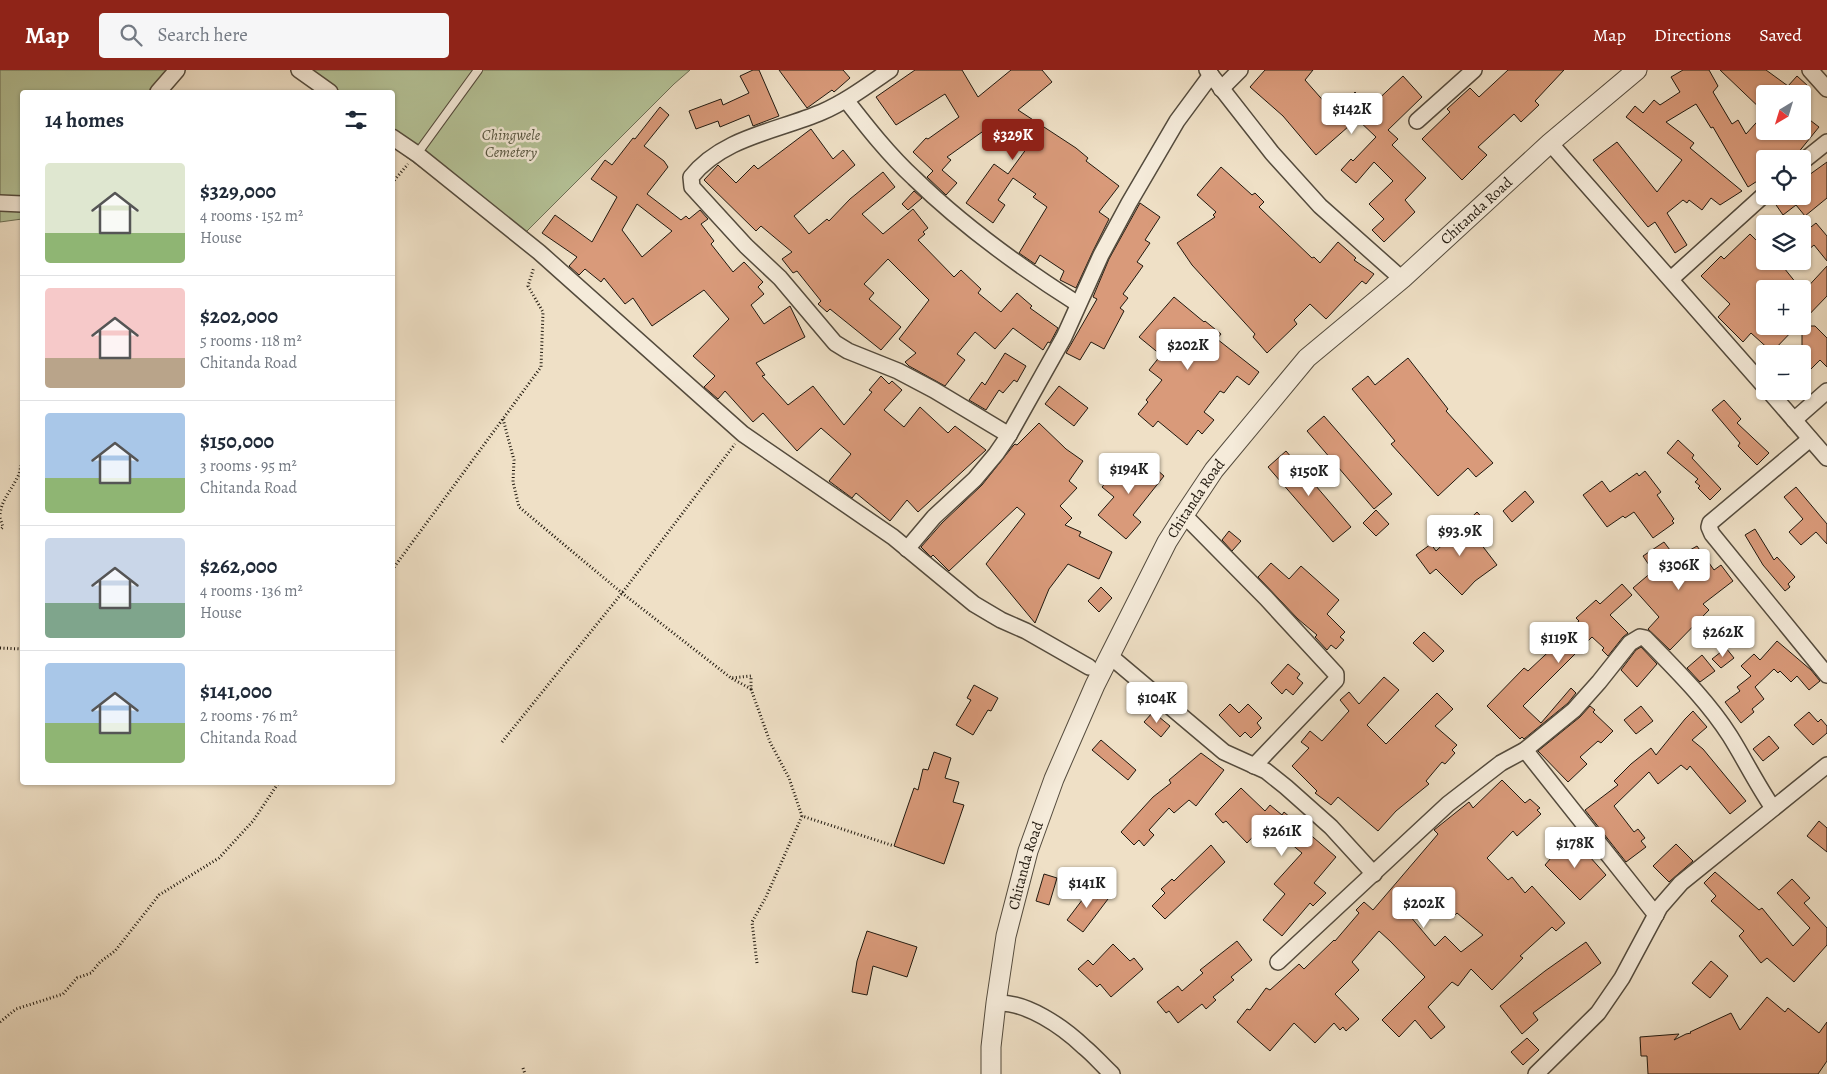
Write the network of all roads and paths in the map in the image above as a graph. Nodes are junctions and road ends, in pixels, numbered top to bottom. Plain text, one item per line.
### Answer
1 (177, 70) edge
2 (299, 70) edge
3 (478, 70) edge
4 (890, 70) edge
5 (1240, 70) edge
6 (1474, 70) edge
7 (1637, 70) edge
8 (1810, 70) edge
9 (1209, 73) edge
10 (1827, 88) edge
11 (1221, 89) junction
12 (160, 90) edge
13 (327, 90) edge
14 (846, 100) junction
15 (1417, 121) dead end
16 (395, 139) edge
17 (1827, 142) edge
18 (1550, 143) junction
19 (417, 154) junction
20 (1811, 155) edge
21 (395, 180) edge
22 (1756, 202) edge
23 (0, 204) edge
24 (20, 204) edge
25 (539, 252) junction
26 (1402, 279) junction
27 (1671, 279) junction
28 (1078, 304) junction
29 (1756, 377) edge
30 (1827, 391) edge
31 (1776, 400) edge
32 (503, 419) junction
33 (1794, 420) junction
34 (743, 434) junction
35 (1009, 435) junction
36 (1810, 439) junction
37 (1827, 458) edge
38 (20, 467) edge
39 (0, 514) edge
40 (1184, 515) junction
41 (0, 518) edge
42 (0, 530) edge
43 (907, 549) junction
44 (395, 566) edge
45 (622, 593) junction
46 (0, 648) edge
47 (20, 649) edge
48 (1110, 656) junction
49 (1089, 668) dead end
50 (1827, 675) edge
51 (732, 678) junction
52 (751, 689) junction
53 (502, 742) dead end
54 (1525, 750) junction
55 (1827, 764) edge
56 (1254, 766) junction
57 (277, 785) edge
58 (1773, 808) junction
59 (802, 816) junction
60 (894, 846) dead end
61 (1374, 874) junction
62 (1656, 916) junction
63 (1278, 962) dead end
64 (757, 964) dead end
65 (996, 1003) junction
66 (0, 1022) edge
67 (523, 1068) dead end
68 (1543, 1072) edge
69 (525, 1074) edge
70 (991, 1074) edge
71 (1112, 1074) edge

1 - 12 street
2 - 13 street
3 - 19 lane
4 - 14 street
5 - 11 street
6 - 15 street
7 - 18 street, Chitanda Road
8 - 10 street
9 - 11 street
9 - 28 street
11 - 26 street
14 - 28 street
14 - 35 street
16 - 19 street
17 - 20 street
18 - 26 street, Chitanda Road
18 - 27 street
19 - 21 path
19 - 25 street
22 - 27 street
23 - 24 street
25 - 32 path
25 - 34 street
26 - 40 street, Chitanda Road
27 - 29 street
28 - 35 street
30 - 33 street
31 - 33 street
32 - 44 path
32 - 45 path
33 - 36 street
34 - 43 street
34 - 45 path
35 - 43 street
36 - 37 street
36 - 50 street
38 - 39 path
40 - 48 street, Chitanda Road
40 - 56 street
41 - 42 path
43 - 49 street
45 - 51 path
45 - 53 path
46 - 47 path
48 - 56 street
48 - 65 street, Chitanda Road
51 - 52 path
51 - 52 path
52 - 59 path
54 - 58 street
54 - 61 street
54 - 62 street
55 - 58 street
56 - 61 street
57 - 66 path
58 - 62 street
59 - 60 path
59 - 64 path
61 - 63 street
62 - 68 street
65 - 70 street, Chitanda Road
65 - 71 street
67 - 69 path

